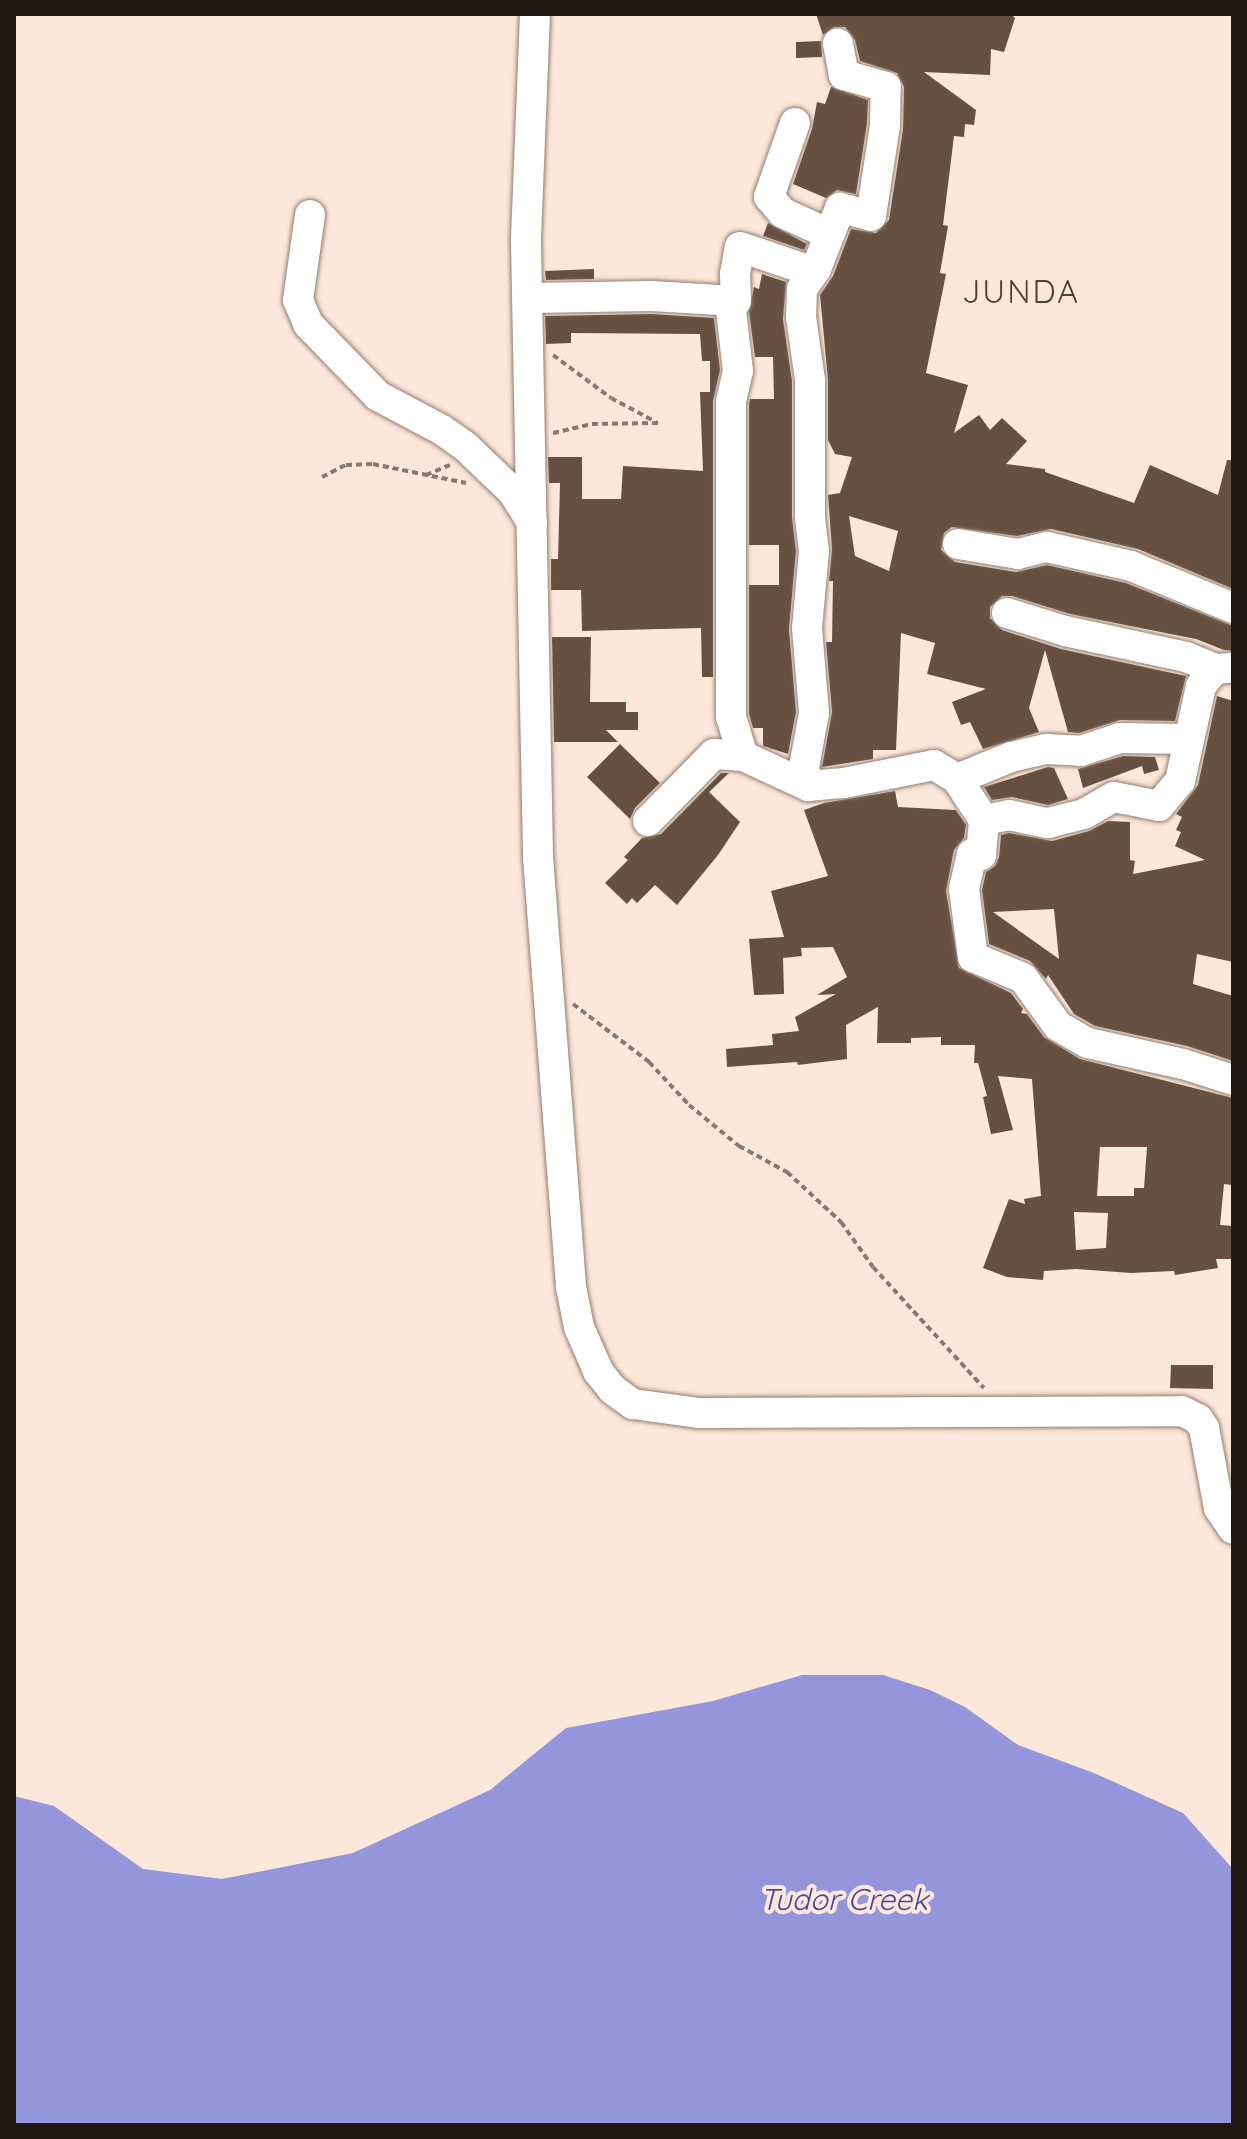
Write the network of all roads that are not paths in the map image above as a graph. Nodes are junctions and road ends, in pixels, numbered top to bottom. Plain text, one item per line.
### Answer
1 (535, 14) edge
2 (838, 44) dead end
3 (795, 123) dead end
4 (310, 215) dead end
5 (829, 234) junction
6 (814, 272) junction
7 (528, 298) junction
8 (730, 301) junction
9 (533, 524) junction
10 (958, 544) dead end
11 (1233, 608) edge
12 (1007, 613) dead end
13 (1224, 669) edge
14 (1188, 739) junction
15 (743, 756) junction
16 (957, 779) junction
17 (808, 786) junction
18 (984, 820) junction
19 (648, 821) dead end
20 (1233, 1080) edge
21 (1233, 1529) edge

1 - 7 street
2 - 5 street
3 - 5 street
4 - 9 street
5 - 6 street
6 - 8 street
6 - 17 street
7 - 8 street
7 - 9 street
8 - 15 street
9 - 21 street
10 - 11 street
12 - 13 street
13 - 14 street
14 - 16 street
14 - 18 street
15 - 17 street
15 - 19 street
16 - 17 street
16 - 18 street
18 - 20 street

